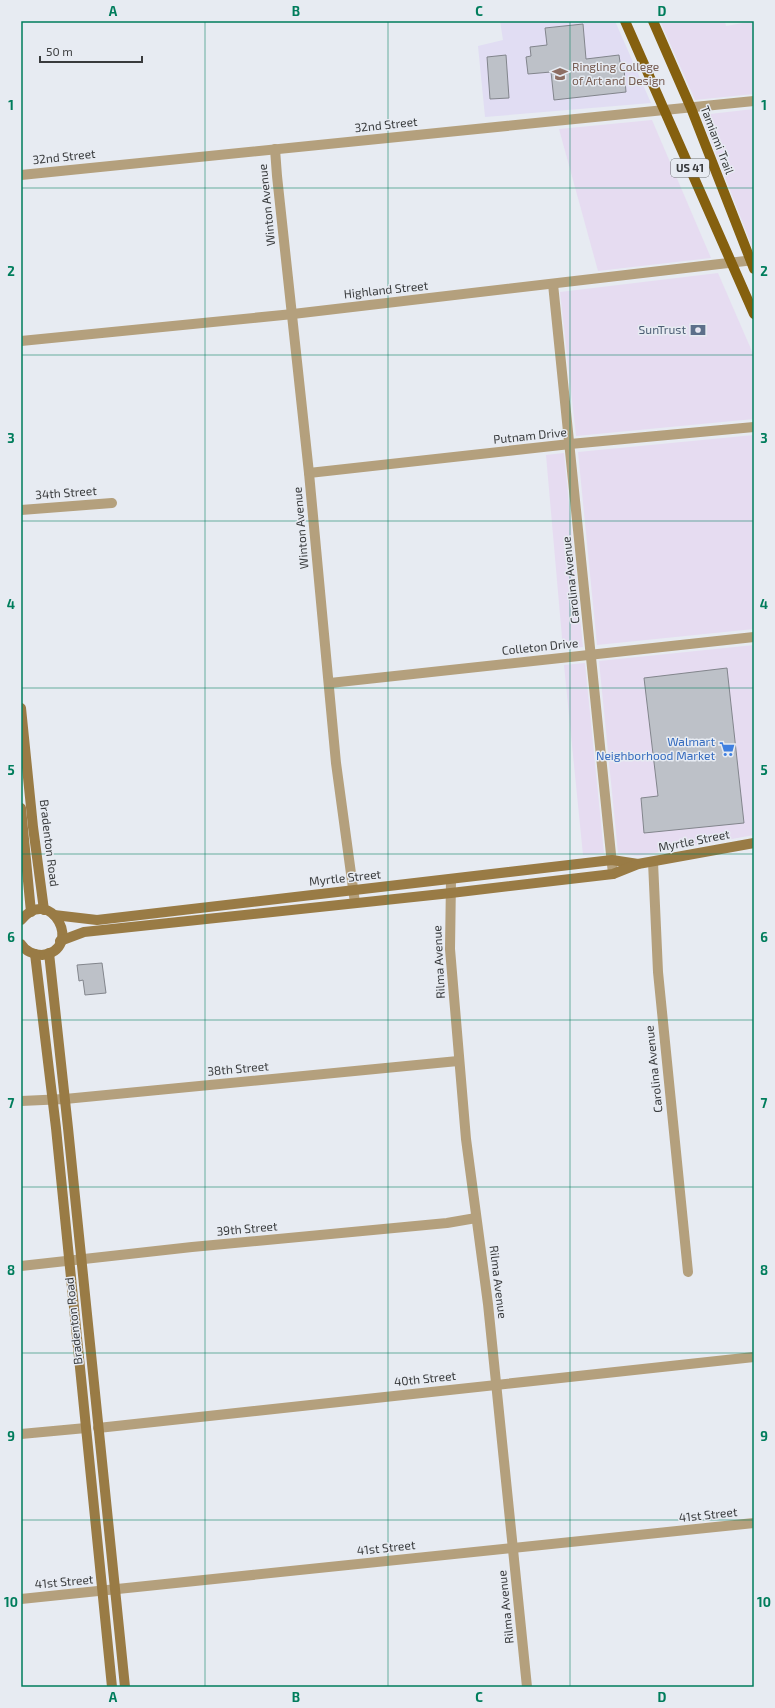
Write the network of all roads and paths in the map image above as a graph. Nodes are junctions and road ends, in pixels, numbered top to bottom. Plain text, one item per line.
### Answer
1 (625, 21) edge
2 (653, 21) edge
3 (754, 101) edge
4 (691, 108) junction
5 (664, 111) junction
6 (275, 149) junction
7 (21, 175) edge
8 (733, 263) junction
9 (753, 263) edge
10 (552, 284) junction
11 (293, 314) junction
12 (754, 314) edge
13 (21, 340) edge
14 (754, 426) edge
15 (570, 444) junction
16 (309, 473) junction
17 (112, 503) dead end
18 (21, 510) edge
19 (754, 637) edge
20 (591, 654) junction
21 (330, 683) junction
22 (21, 708) edge
23 (21, 808) edge
24 (22, 828) edge
25 (754, 843) edge
26 (612, 860) junction
27 (653, 862) junction
28 (638, 864) junction
29 (613, 874) junction
30 (450, 880) junction
31 (354, 889) junction
32 (450, 893) junction
33 (355, 903) junction
34 (44, 910) junction
35 (30, 912) junction
36 (54, 915) junction
37 (21, 920) edge
38 (60, 941) junction
39 (21, 945) edge
40 (49, 953) junction
41 (35, 954) junction
42 (458, 1062) junction
43 (51, 1099) junction
44 (65, 1099) junction
45 (21, 1101) edge
46 (476, 1218) junction
47 (81, 1259) junction
48 (69, 1261) junction
49 (21, 1266) edge
50 (688, 1272) dead end
51 (754, 1357) edge
52 (497, 1384) junction
53 (86, 1428) junction
54 (98, 1428) junction
55 (21, 1434) edge
56 (754, 1523) edge
57 (513, 1549) junction
58 (115, 1589) junction
59 (103, 1591) junction
60 (21, 1599) edge
61 (112, 1687) edge
62 (125, 1687) edge
63 (527, 1687) edge

1 - 5 main road, US 41
2 - 4 main road, Tamiami Trail / US 41
3 - 4 street, 32nd Street
4 - 5 street, 32nd Street
4 - 9 main road, Tamiami Trail / US 41
5 - 6 street, 32nd Street
5 - 8 main road, US 41
6 - 7 street, 32nd Street
6 - 11 street, Winton Avenue
8 - 9 street, Highland Street
8 - 10 street, Highland Street
8 - 12 main road, US 41
10 - 11 street, Highland Street
10 - 15 street, Carolina Avenue
11 - 13 street, Highland Street
11 - 16 street, Winton Avenue
14 - 15 street, Putnam Drive
15 - 16 street, Putnam Drive
15 - 20 street, Carolina Avenue
16 - 21 street, Winton Avenue
17 - 18 street, 34th Street
19 - 20 street, Colleton Drive
20 - 21 street, Colleton Drive
20 - 26 street, Carolina Avenue
21 - 31 street, Winton Avenue
22 - 34 street, Bradenton Road
23 - 24 street, Bradenton Road
24 - 35 street, Bradenton Road
25 - 27 street, Myrtle Street
26 - 28 street, Myrtle Street
26 - 29 street, Carolina Avenue
26 - 30 street, Myrtle Street
27 - 28 street, Myrtle Street
27 - 50 street, Carolina Avenue
28 - 29 street, Myrtle Street
29 - 32 street, Myrtle Street
30 - 31 street, Myrtle Street
30 - 32 street, Rilma Avenue
31 - 33 street, Winton Avenue
31 - 36 street, Myrtle Street
32 - 33 street, Myrtle Street
32 - 42 street, Rilma Avenue
33 - 38 street, Myrtle Street
34 - 35 street
34 - 36 street
35 - 37 street
36 - 38 street
38 - 40 street
39 - 41 street
40 - 41 street
40 - 44 street, Bradenton Road
41 - 43 street, Bradenton Road
42 - 44 street, 38th Street
42 - 46 street, Rilma Avenue
43 - 44 street, 38th Street
43 - 45 street, 38th Street
43 - 48 street, Bradenton Road
44 - 47 street, Bradenton Road
46 - 47 street, 39th Street
46 - 52 street, Rilma Avenue
47 - 48 street, 39th Street
47 - 54 street, Bradenton Road
48 - 49 street, 39th Street
48 - 53 street, Bradenton Road
51 - 52 street, 40th Street
52 - 54 street, 40th Street
52 - 57 street, Rilma Avenue
53 - 55 street
53 - 59 street, Bradenton Road
54 - 58 street, Bradenton Road
56 - 57 street, 41st Street
57 - 58 street, 41st Street
57 - 63 street, Rilma Avenue
58 - 59 street, 41st Street
58 - 62 street, Bradenton Road
59 - 60 street, 41st Street
59 - 61 street, Bradenton Road

